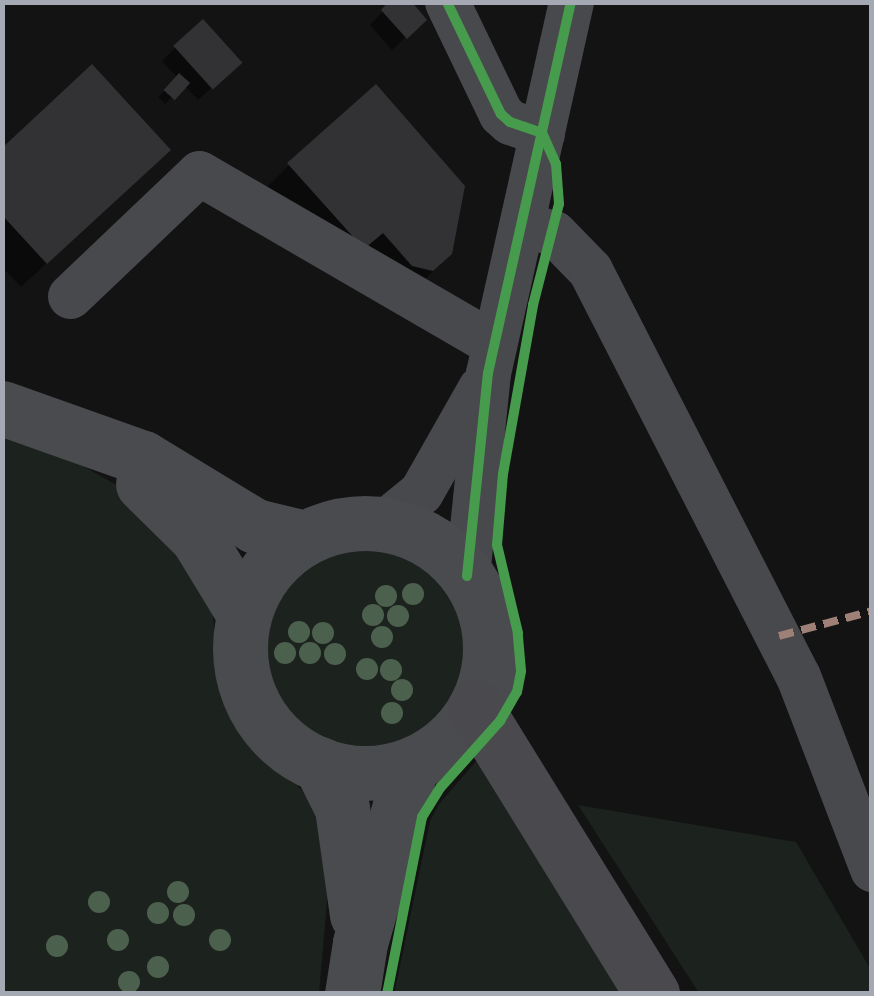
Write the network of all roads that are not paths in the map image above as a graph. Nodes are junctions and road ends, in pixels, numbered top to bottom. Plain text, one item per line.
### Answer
1 (448, 2) edge
2 (571, 2) edge
3 (542, 133) junction
4 (522, 224) junction
5 (70, 296) dead end
6 (491, 358) junction
7 (2, 408) edge
8 (83, 434) junction
9 (382, 524) junction
10 (305, 538) junction
11 (467, 576) junction
12 (244, 614) junction
13 (475, 706) junction
14 (320, 764) junction
15 (412, 764) junction
16 (872, 869) edge
17 (356, 968) edge
18 (652, 994) edge

1 - 3 street
2 - 3 street
3 - 4 street
4 - 6 street
4 - 16 street
5 - 6 street
6 - 9 street
6 - 11 street
7 - 8 main road
8 - 10 main road
8 - 12 main road
9 - 10 main road
9 - 11 main road
10 - 12 main road
11 - 13 main road
12 - 14 main road
13 - 15 main road
13 - 18 highway
14 - 15 main road
14 - 17 main road
15 - 17 main road

